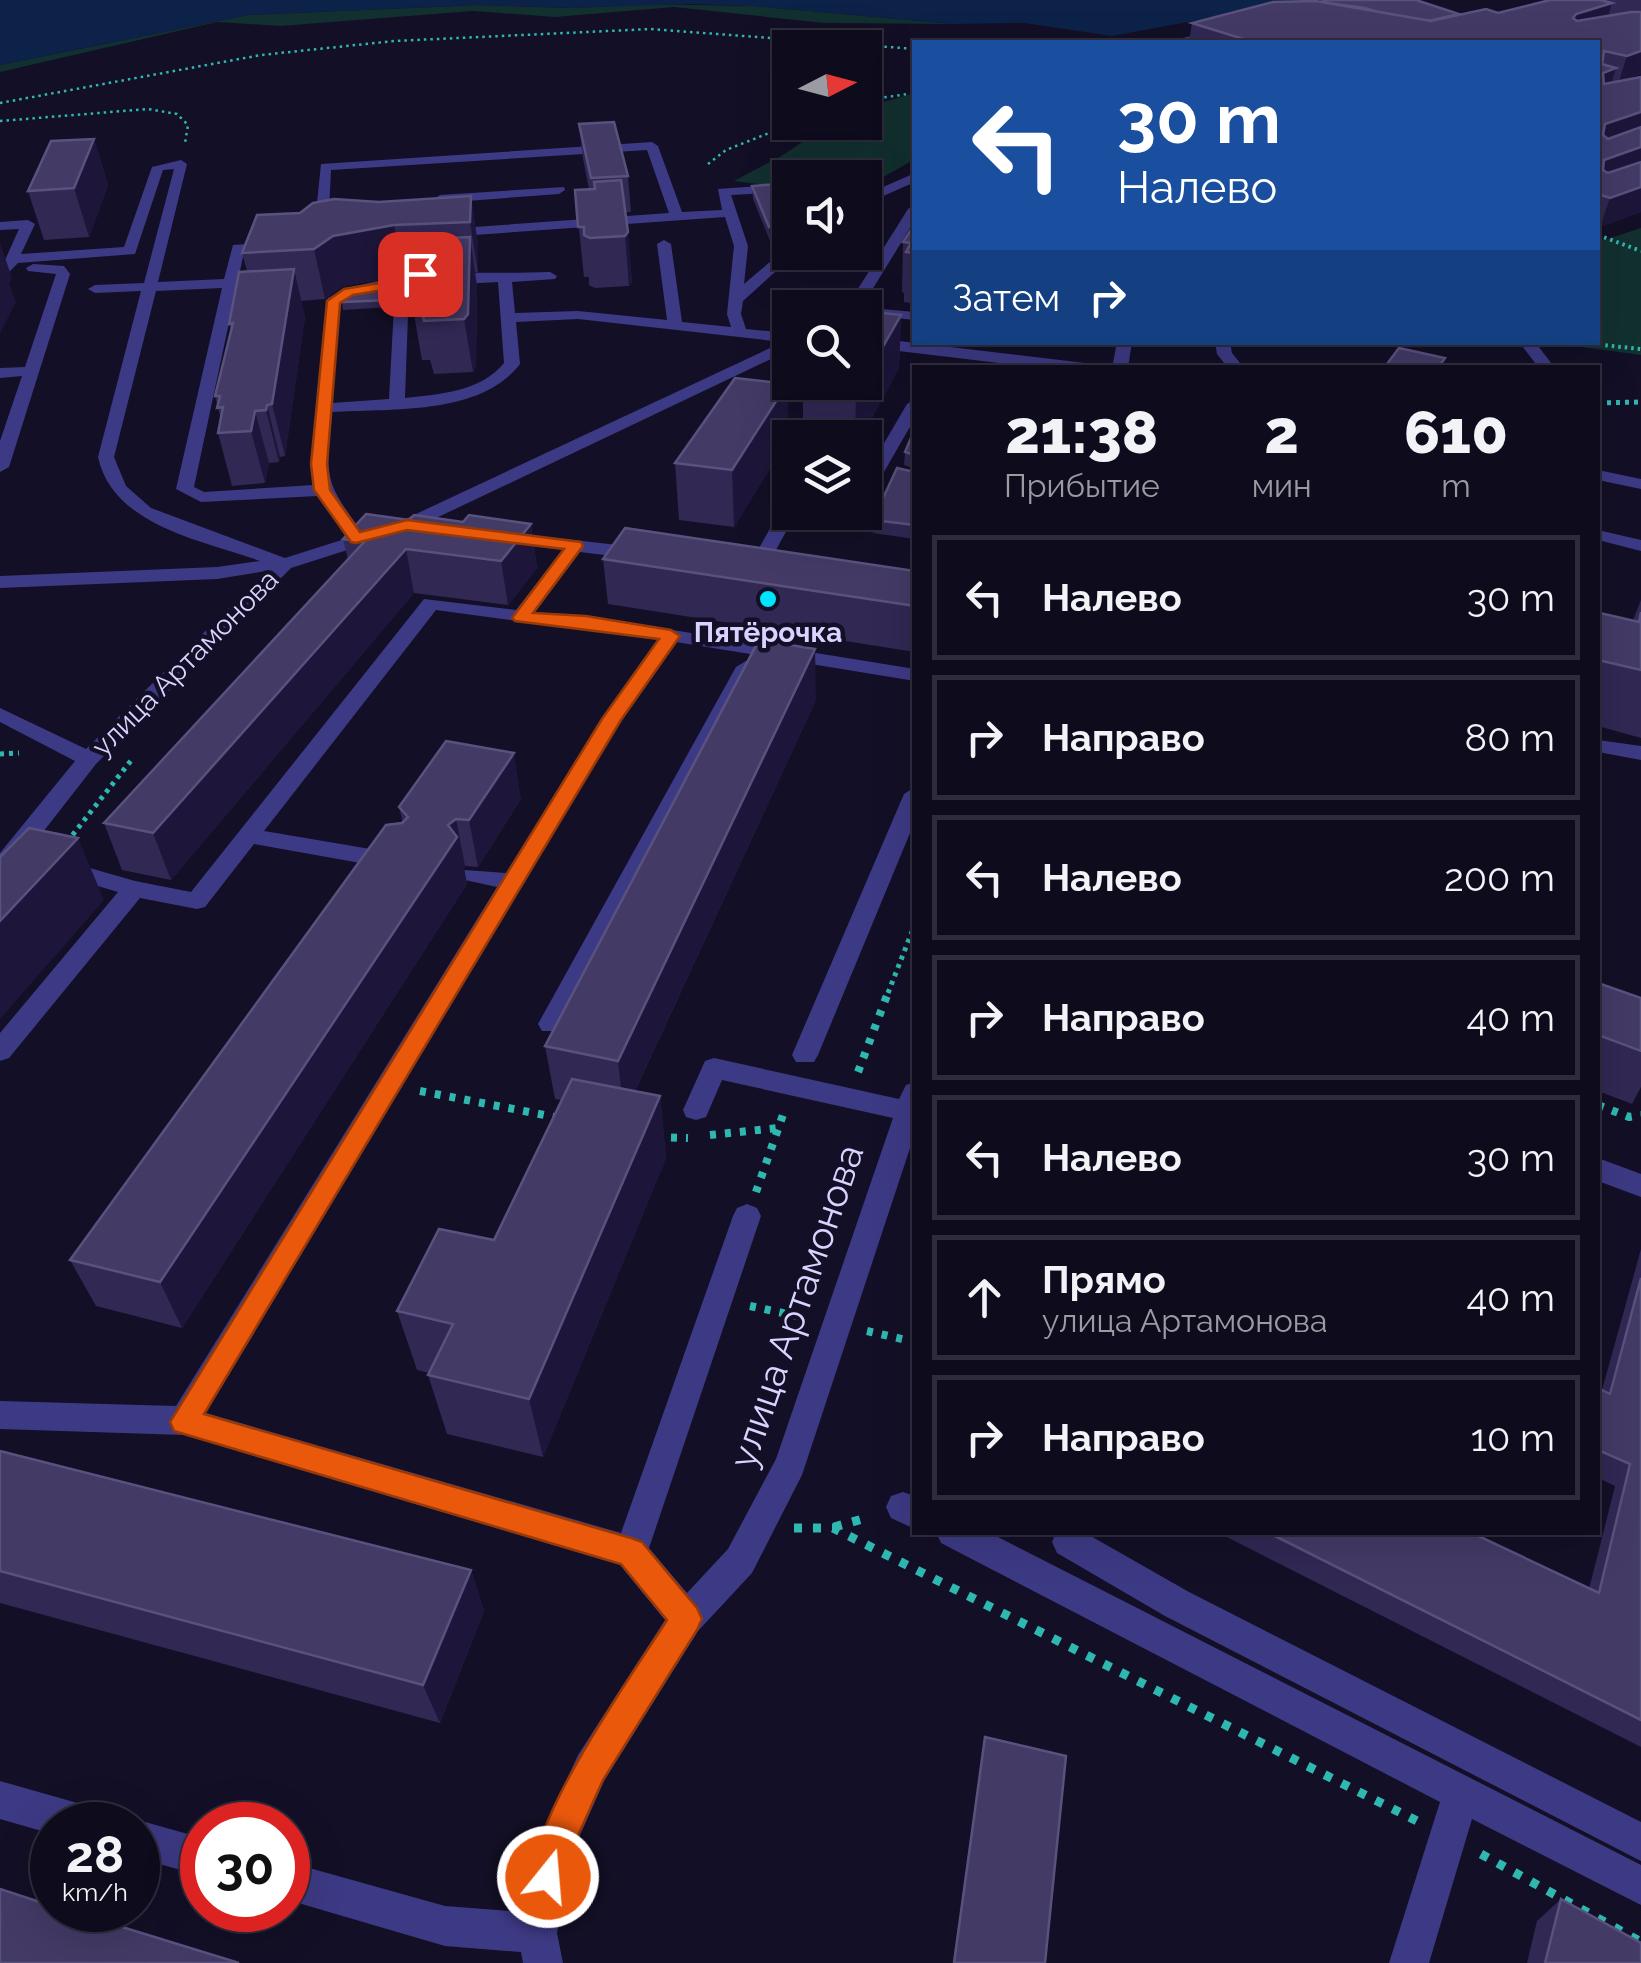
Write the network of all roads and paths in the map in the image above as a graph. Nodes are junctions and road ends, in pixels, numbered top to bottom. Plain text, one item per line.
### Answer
1 (1239, 28) edge
2 (1187, 40) edge
3 (912, 49) edge
4 (912, 93) edge
5 (882, 98) edge
6 (0, 103) edge
7 (0, 122) edge
8 (772, 132) edge
9 (551, 152) junction
10 (499, 156) junction
11 (181, 164) junction
12 (708, 164) dead end
13 (912, 178) edge
14 (772, 189) edge
15 (560, 190) junction
16 (882, 192) edge
17 (505, 194) junction
18 (431, 199) edge
19 (340, 205) edge
20 (323, 206) junction
21 (730, 213) junction
22 (912, 214) edge
23 (676, 217) junction
24 (567, 224) junction
25 (0, 226) edge
26 (420, 235) edge
27 (1600, 236) edge
28 (338, 241) edge
29 (321, 242) junction
30 (664, 244) dead end
31 (1641, 250) edge
32 (7, 266) edge
33 (772, 268) edge
34 (550, 276) dead end
35 (506, 279) junction
36 (229, 283) junction
37 (402, 285) junction
38 (148, 286) junction
39 (96, 289) dead end
40 (865, 290) edge
41 (736, 299) junction
42 (333, 307) junction
43 (314, 308) edge
44 (882, 313) edge
45 (912, 316) edge
46 (510, 318) junction
47 (675, 326) junction
48 (740, 332) junction
49 (772, 338) edge
50 (882, 344) edge
51 (1529, 345) edge
52 (1600, 345) edge
53 (1641, 349) edge
54 (772, 350) edge
55 (1060, 365) edge
56 (1545, 365) edge
57 (32, 371) junction
58 (0, 373) edge
59 (397, 401) junction
60 (1600, 402) edge
61 (1641, 402) edge
62 (324, 408) junction
63 (912, 410) edge
64 (882, 465) edge
65 (0, 467) edge
66 (1600, 475) edge
67 (1641, 484) edge
68 (322, 490) junction
69 (407, 525) junction
70 (444, 530) edge
71 (779, 530) edge
72 (482, 534) edge
73 (1600, 536) edge
74 (356, 538) junction
75 (575, 546) junction
76 (1641, 546) edge
77 (673, 557) edge
78 (284, 564) junction
79 (759, 567) edge
80 (0, 582) edge
81 (521, 618) junction
82 (671, 636) junction
83 (755, 649) junction
84 (912, 675) edge
85 (0, 714) edge
86 (1600, 746) edge
87 (1641, 753) edge
88 (88, 759) junction
89 (912, 801) edge
90 (250, 836) junction
91 (5, 858) edge
92 (404, 862) edge
93 (473, 875) dead end
94 (512, 882) junction
95 (134, 889) junction
96 (912, 932) edge
97 (550, 1024) dead end
98 (0, 1051) edge
99 (804, 1056) dead end
100 (389, 1084) junction
101 (794, 1086) junction
102 (848, 1098) junction
103 (912, 1101) edge
104 (1600, 1106) edge
105 (696, 1110) dead end
106 (1641, 1115) edge
107 (577, 1121) edge
108 (778, 1128) junction
109 (652, 1136) edge
110 (1600, 1171) edge
111 (1641, 1186) edge
112 (747, 1216) joint
113 (0, 1415) edge
114 (184, 1422) junction
115 (758, 1528) junction
116 (958, 1535) edge
117 (1072, 1535) edge
118 (631, 1552) junction
119 (686, 1619) junction
120 (1461, 1795) junction
121 (0, 1800) edge
122 (30, 1809) edge
123 (1448, 1836) junction
124 (1641, 1842) edge
125 (1641, 1886) edge
126 (310, 1888) edge
127 (1641, 1942) edge
128 (540, 1948) edge
129 (1409, 1963) edge

1 - 2 street
3 - 6 path
4 - 5 path
7 - 11 path
8 - 12 path
9 - 10 street
9 - 15 street
9 - 23 street
10 - 17 street
10 - 20 street
11 - 32 street
11 - 38 street
13 - 16 street
14 - 21 street
15 - 17 street
15 - 24 street
17 - 18 street
19 - 20 street
20 - 29 street
21 - 23 street
21 - 41 street
22 - 40 street
23 - 24 street
24 - 26 street
25 - 32 street
27 - 31 path
28 - 29 street
29 - 36 street
30 - 47 street
32 - 57 street
33 - 41 street
34 - 35 street
35 - 37 street
35 - 46 street
36 - 38 street
36 - 68 street
37 - 42 street
37 - 59 street
38 - 39 street
38 - 78 street
41 - 48 street
42 - 43 street
42 - 62 street
44 - 45 street
46 - 47 street
46 - 59 street
47 - 48 street
48 - 49 street
50 - 55 street
51 - 56 street
52 - 53 path
54 - 69 street, улица Артамонова
57 - 58 street
57 - 65 street
59 - 62 street
60 - 61 path
62 - 68 street
63 - 64 street
66 - 67 street
68 - 74 street
69 - 70 street
69 - 74 street, улица Артамонова
71 - 79 street
72 - 75 street
73 - 76 street
74 - 78 street, улица Артамонова
75 - 77 street
75 - 81 street
78 - 80 street
78 - 88 street, улица Артамонова
81 - 82 street
81 - 90 street
82 - 83 street
82 - 94 street
83 - 84 street
83 - 97 street
85 - 88 street
86 - 87 street
88 - 91 street, улица Артамонова
89 - 99 street
90 - 92 street
90 - 95 street
91 - 95 street
93 - 94 street
94 - 100 street
95 - 98 street
96 - 102 path
100 - 107 path
100 - 114 street
101 - 102 street
101 - 105 street
101 - 108 path
102 - 103 street
103 - 115 street, улица Артамонова
104 - 106 path
108 - 109 path
108 - 112 path
110 - 111 street
112 - 118 street
113 - 114 street
114 - 118 street
115 - 119 street, улица Артамонова
115 - 123 path
116 - 120 street
117 - 124 street
118 - 119 street
119 - 128 street, улица Артамонова
120 - 123 street
120 - 125 street
121 - 122 street
123 - 127 path
123 - 129 street
126 - 128 street

